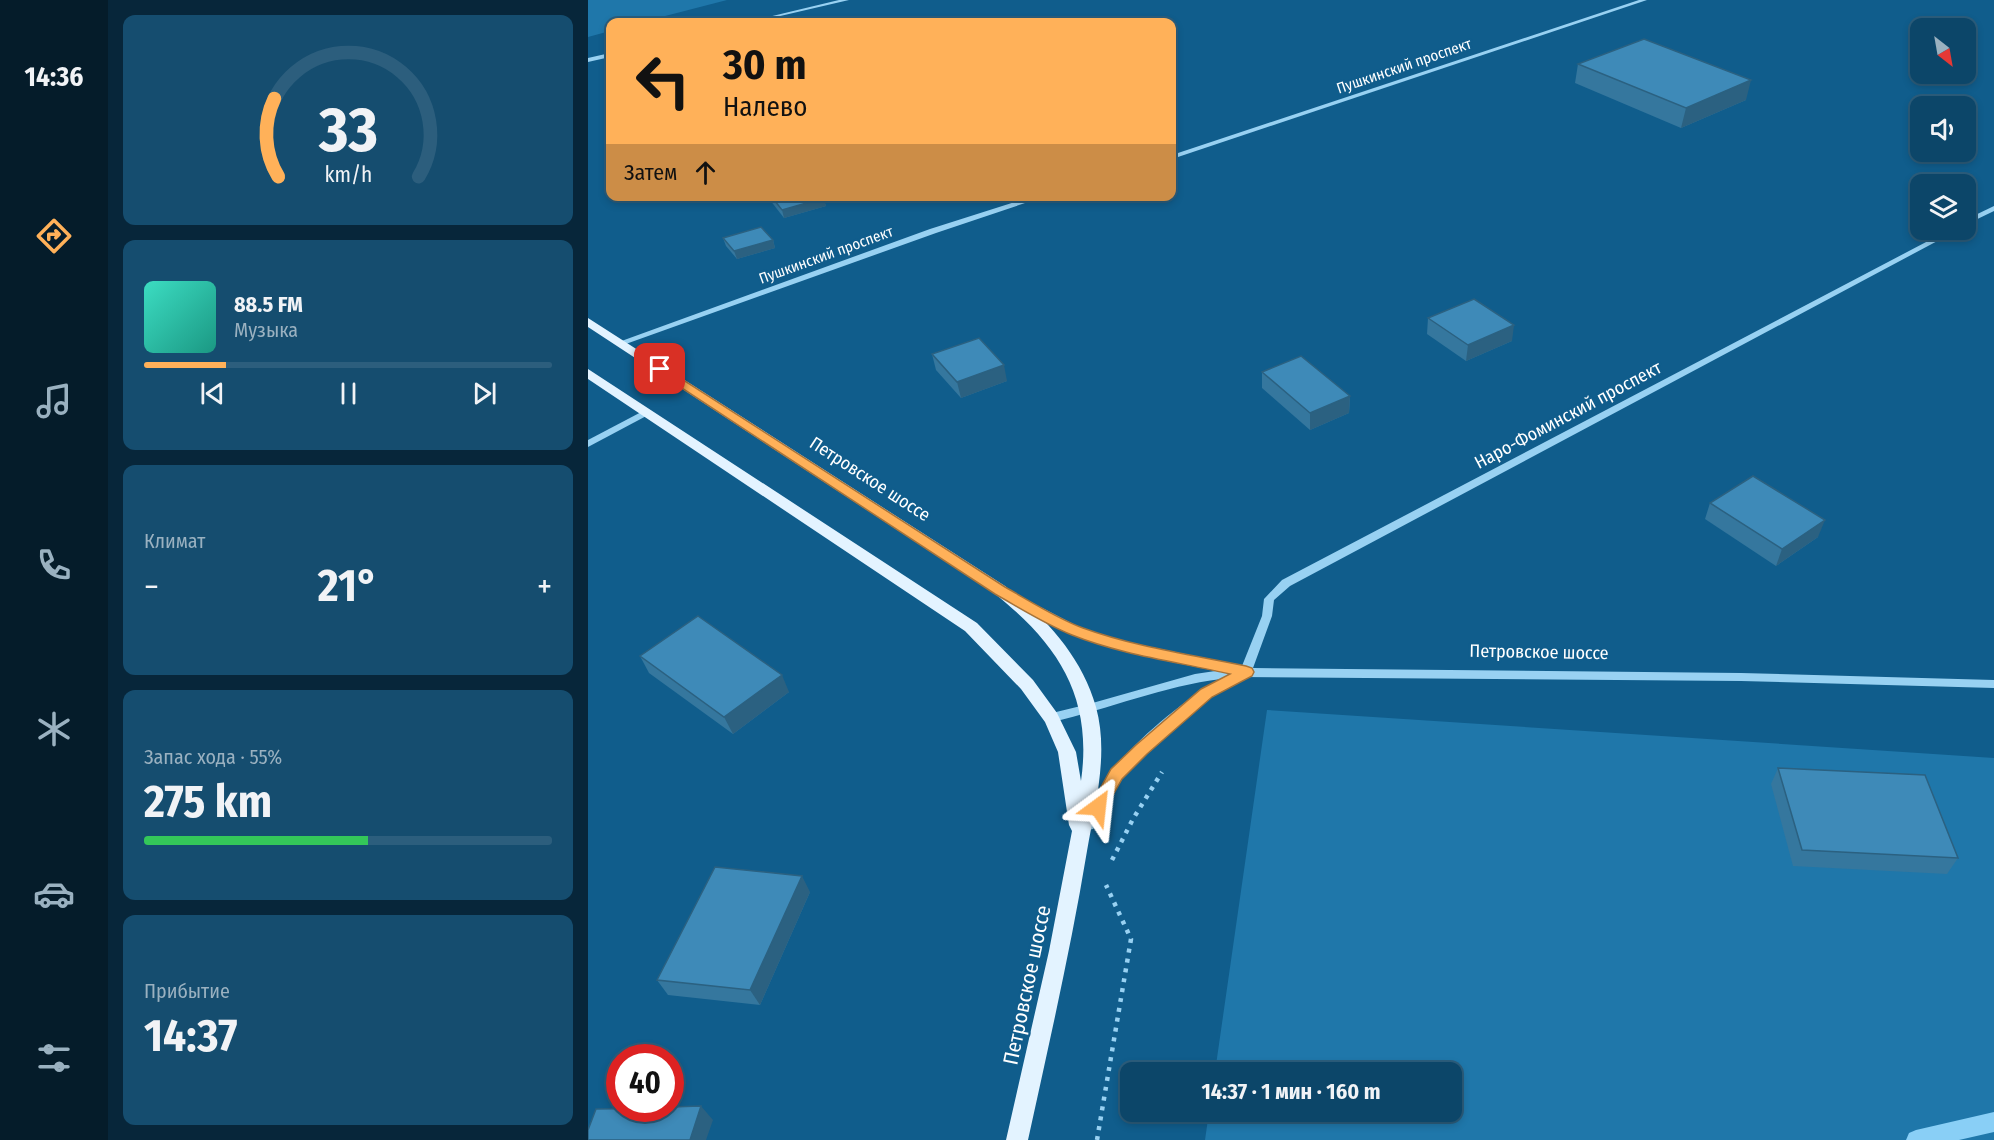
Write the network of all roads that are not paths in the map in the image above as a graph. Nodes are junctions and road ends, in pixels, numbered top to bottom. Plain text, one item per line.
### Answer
1 (846, 0) edge
2 (1644, 0) edge
3 (767, 18) edge
4 (606, 56) edge
5 (588, 60) edge
6 (1176, 156) edge
7 (1027, 201) edge
8 (1994, 208) edge
9 (1976, 218) edge
10 (1935, 240) edge
11 (588, 322) edge
12 (620, 343) junction
13 (588, 373) edge
14 (647, 412) junction
15 (588, 444) edge
16 (1000, 590) junction
17 (1246, 672) junction
18 (1994, 684) edge
19 (1089, 709) junction
20 (1052, 717) junction
21 (1080, 839) junction
22 (1017, 1140) edge

1 - 3 street
2 - 6 street, Пушкинский проспект
4 - 5 street
7 - 12 street, Пушкинский проспект
8 - 9 street
10 - 17 street, Наро-Фоминский проспект
11 - 12 main road, Петровское шоссе
12 - 16 main road, Петровское шоссе
13 - 14 main road, Петровское шоссе
14 - 15 street
14 - 20 main road, Петровское шоссе
16 - 17 street
16 - 19 main road, Петровское шоссе
17 - 18 street, Петровское шоссе
17 - 19 street, Петровское шоссе
17 - 21 street
19 - 20 street, Петровское шоссе
19 - 21 main road, Петровское шоссе
20 - 21 main road, Петровское шоссе
21 - 22 main road, Петровское шоссе

